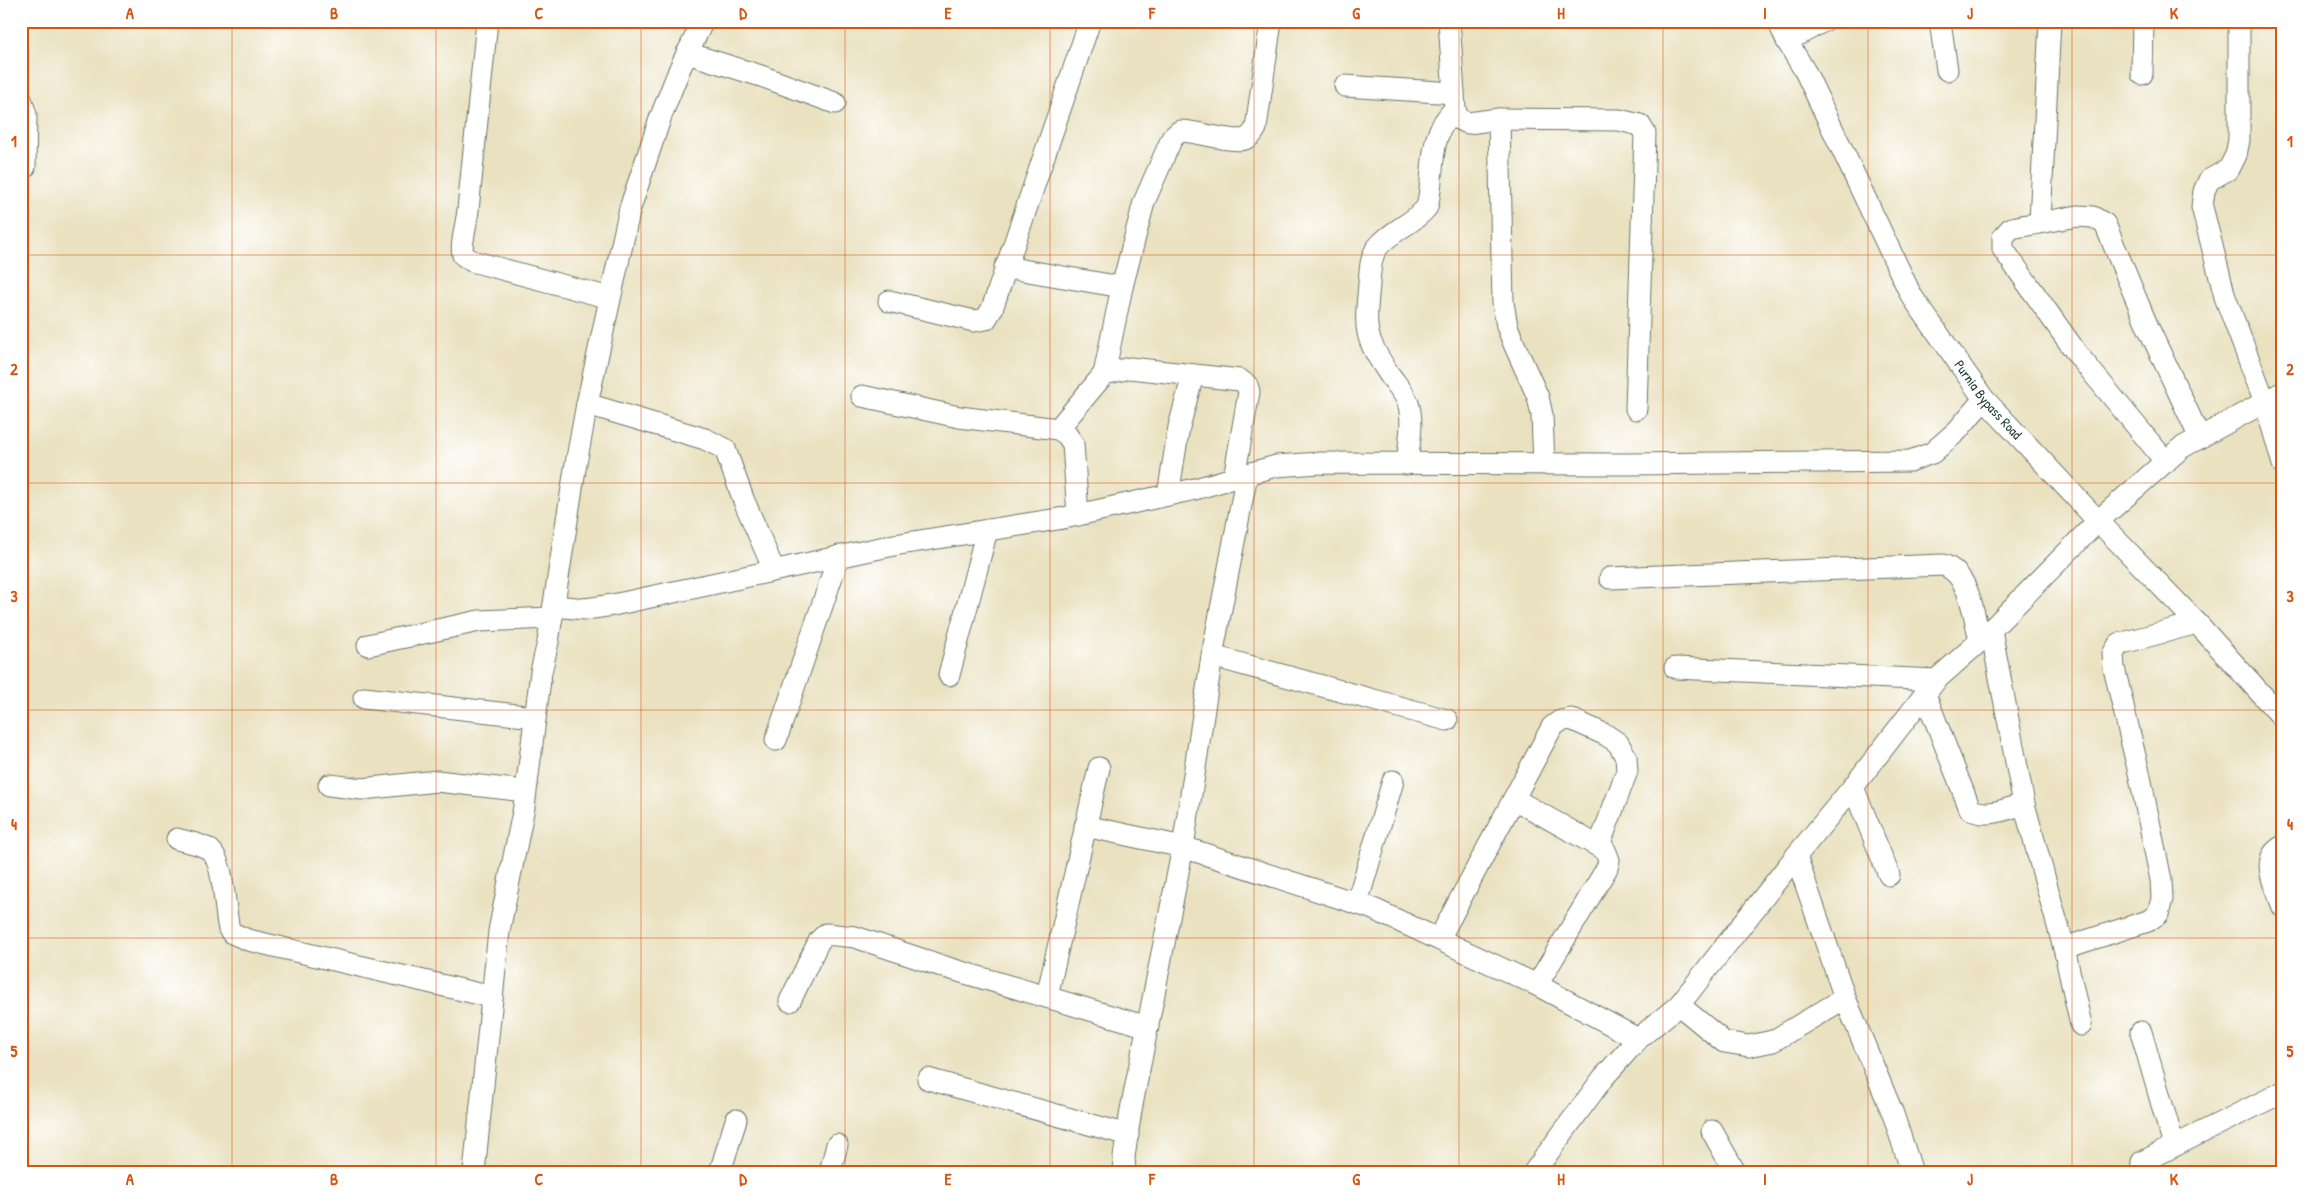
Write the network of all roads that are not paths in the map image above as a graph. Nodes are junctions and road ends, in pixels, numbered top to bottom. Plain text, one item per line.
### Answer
1 (487, 21) edge
2 (702, 21) edge
3 (1090, 21) edge
4 (1271, 21) edge
5 (1449, 21) edge
6 (1778, 21) edge
7 (1824, 21) edge
8 (1940, 21) edge
9 (2050, 21) edge
10 (2143, 21) edge
11 (2239, 21) edge
12 (1787, 41) junction
13 (687, 53) junction
14 (1947, 70) dead end
15 (2142, 74) dead end
16 (1345, 86) dead end
17 (21, 99) edge
18 (1454, 101) junction
19 (835, 103) dead end
20 (1499, 119) junction
21 (25, 167) dead end
22 (2040, 221) junction
23 (1005, 267) junction
24 (1122, 287) junction
25 (610, 298) junction
26 (889, 301) dead end
27 (1104, 374) junction
28 (1192, 375) junction
29 (862, 396) dead end
30 (2274, 397) edge
31 (1984, 399) junction
32 (587, 404) junction
33 (1636, 409) dead end
34 (1058, 429) junction
35 (2200, 438) junction
36 (2166, 462) junction
37 (1407, 464) junction
38 (1544, 464) junction
39 (2283, 464) edge
40 (1240, 476) junction
41 (1168, 496) junction
42 (1078, 515) junction
43 (2098, 521) junction
44 (987, 530) junction
45 (840, 556) junction
46 (774, 570) junction
47 (1610, 578) dead end
48 (553, 612) junction
49 (2197, 623) junction
50 (1986, 636) junction
51 (368, 645) dead end
52 (1212, 656) junction
53 (1675, 668) dead end
54 (948, 675) dead end
55 (1931, 687) junction
56 (364, 698) dead end
57 (535, 717) junction
58 (2283, 718) edge
59 (1447, 720) dead end
60 (776, 740) dead end
61 (1098, 768) dead end
62 (1393, 781) dead end
63 (329, 785) dead end
64 (1854, 788) junction
65 (525, 791) junction
66 (1514, 799) junction
67 (2024, 804) junction
68 (1085, 826) junction
69 (177, 839) dead end
70 (1599, 846) junction
71 (2283, 846) edge
72 (1183, 847) junction
73 (1796, 856) junction
74 (1889, 875) dead end
75 (1356, 903) junction
76 (2283, 907) edge
77 (1439, 939) junction
78 (2064, 948) junction
79 (1537, 986) junction
80 (1047, 996) junction
81 (492, 997) junction
82 (1845, 998) junction
83 (790, 1001) dead end
84 (1678, 1005) junction
85 (2081, 1025) dead end
86 (1148, 1027) junction
87 (2141, 1032) dead end
88 (1638, 1039) junction
89 (928, 1079) dead end
90 (2283, 1092) edge
91 (736, 1120) dead end
92 (1712, 1131) dead end
93 (1128, 1135) junction
94 (837, 1144) dead end
95 (2174, 1146) junction
96 (2142, 1162) dead end
97 (1541, 1168) edge
98 (474, 1172) edge
99 (720, 1172) edge
100 (830, 1172) edge
101 (1124, 1172) edge
102 (1735, 1172) edge
103 (1912, 1172) edge

1 - 25 street
2 - 13 street
3 - 23 street
4 - 24 street
5 - 18 street
6 - 12 street, Purnia Bypass Road
7 - 12 street
8 - 14 street
9 - 22 street
10 - 15 street
11 - 30 street
12 - 31 street, Purnia Bypass Road
13 - 19 street
13 - 25 street
16 - 18 street
17 - 21 street
18 - 20 street
18 - 37 street
20 - 33 street
20 - 38 street
22 - 35 street
22 - 36 street
23 - 24 street
23 - 26 street
24 - 27 street
25 - 32 street
27 - 28 street
27 - 34 street
28 - 40 street
28 - 41 street
29 - 34 street
30 - 35 street
30 - 39 street
31 - 38 street
31 - 43 street, Purnia Bypass Road
32 - 46 street
32 - 48 street
34 - 42 street
35 - 36 street
36 - 43 street
37 - 38 street
37 - 40 street
40 - 41 street
40 - 52 street
41 - 42 street
42 - 44 street
43 - 49 street, Purnia Bypass Road
43 - 50 street
44 - 45 street
44 - 54 street
45 - 46 street
45 - 60 street
46 - 48 street
47 - 50 street
48 - 51 street
48 - 57 street
49 - 58 street, Purnia Bypass Road
49 - 78 street
50 - 55 street
50 - 67 street
52 - 59 street
52 - 72 street
53 - 55 street
55 - 64 street
55 - 67 street
56 - 57 street
57 - 65 street
61 - 68 street
62 - 75 street
63 - 65 street
64 - 73 street
64 - 74 street
65 - 81 street
66 - 70 street
66 - 70 street
66 - 77 street
67 - 78 street
68 - 72 street
68 - 80 street
69 - 81 street
70 - 79 street
71 - 76 street
72 - 75 street
72 - 86 street
73 - 82 street
73 - 84 street
75 - 77 street
77 - 79 street
78 - 85 street
79 - 88 street
80 - 83 street
80 - 86 street
81 - 98 street
82 - 84 street
82 - 103 street
84 - 88 street
86 - 93 street
87 - 95 street
88 - 97 street
89 - 93 street
90 - 95 street
91 - 99 street
92 - 102 street
93 - 101 street
94 - 100 street
95 - 96 street

